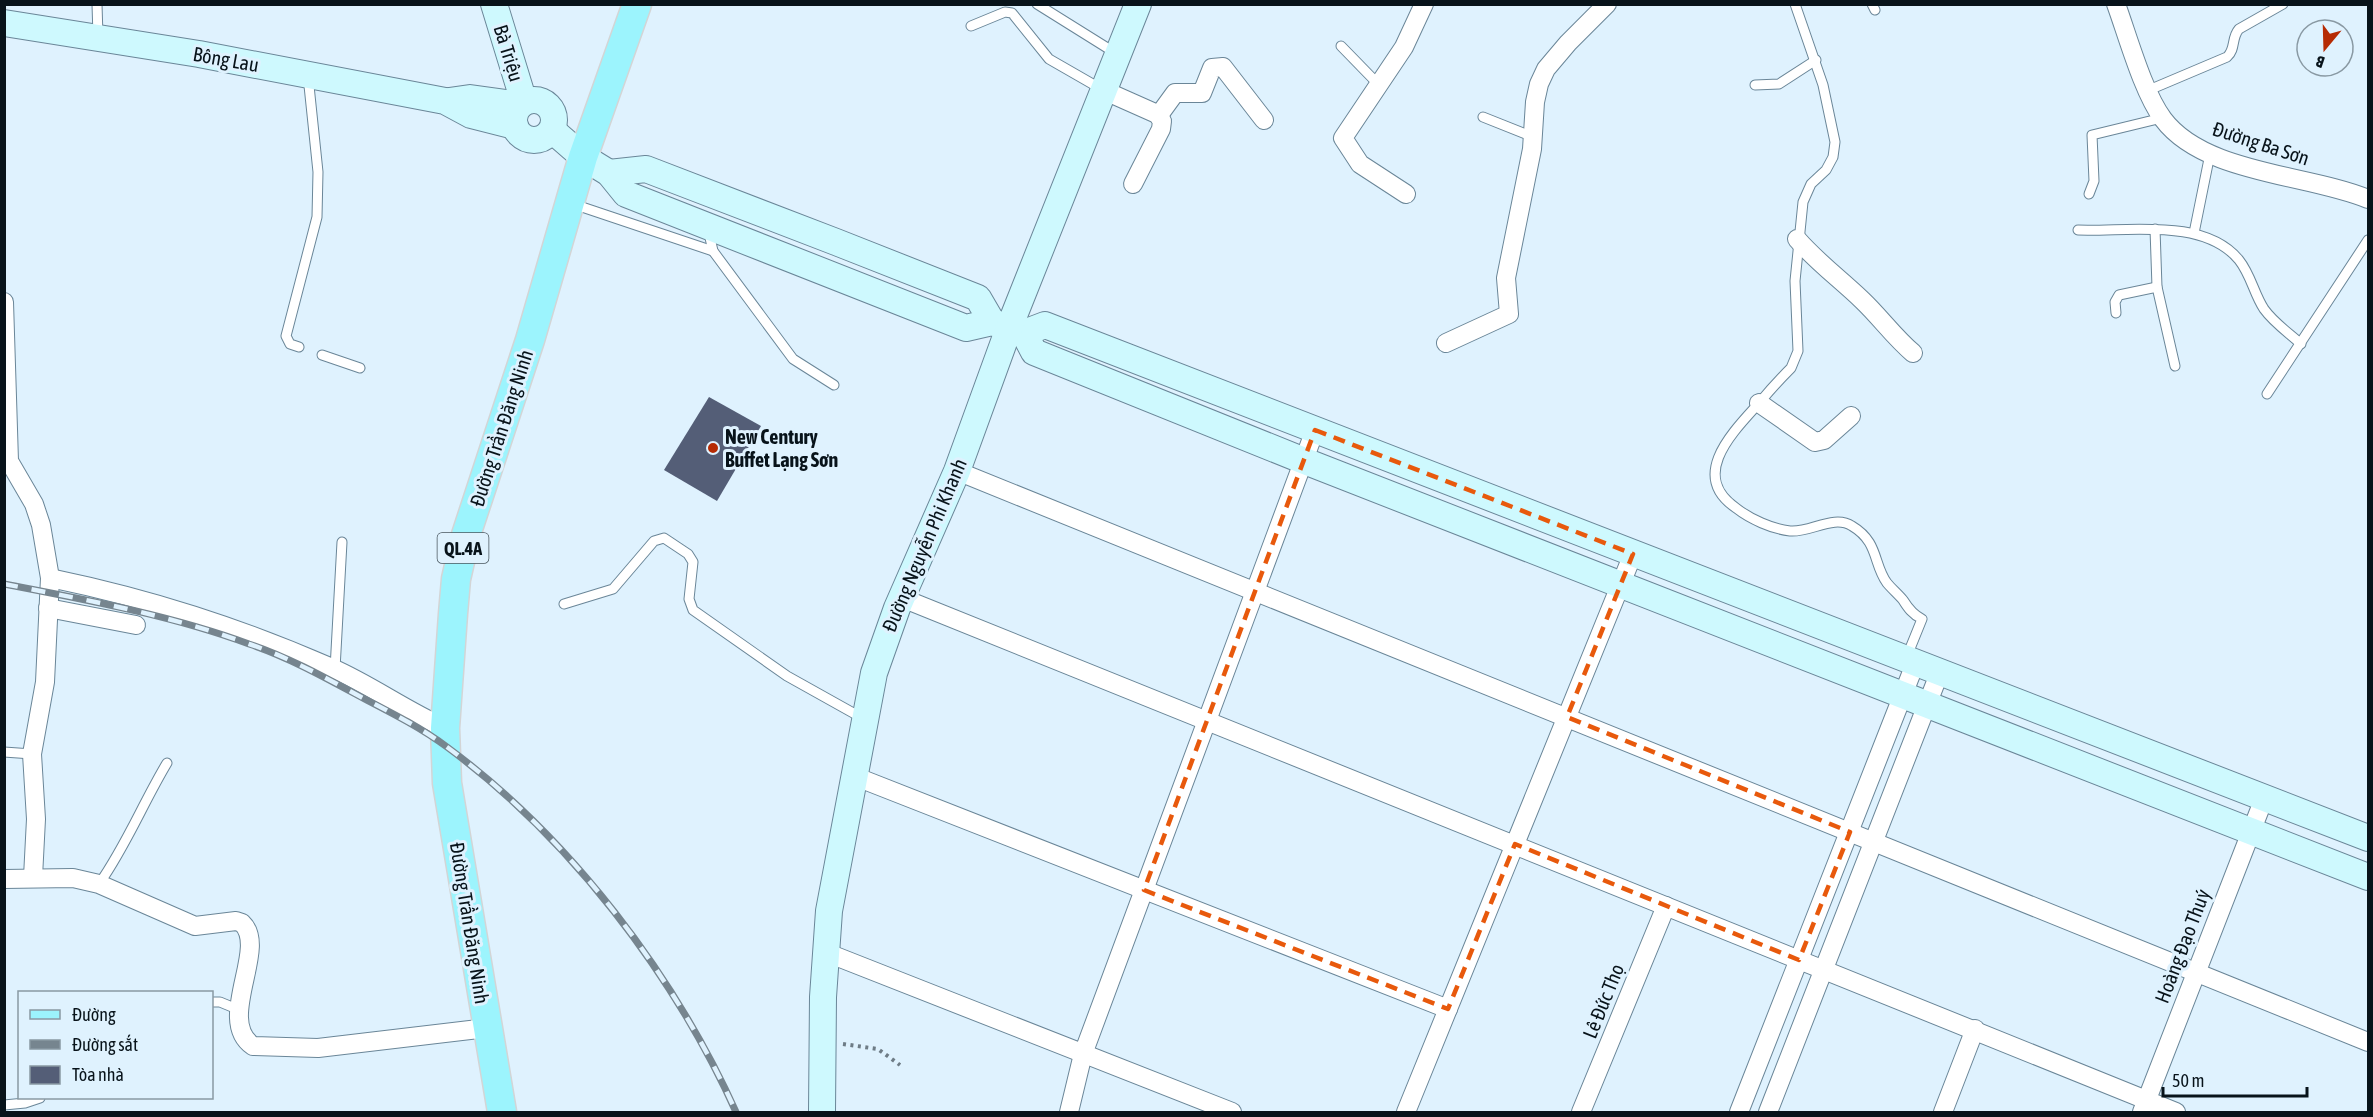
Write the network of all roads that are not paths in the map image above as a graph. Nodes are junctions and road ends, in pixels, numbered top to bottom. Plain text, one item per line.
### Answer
1 (96, 4) edge
2 (494, 4) edge
3 (637, 4) edge
4 (1037, 4) edge
5 (1138, 4) edge
6 (1424, 4) edge
7 (1607, 4) edge
8 (1795, 4) edge
9 (2116, 4) edge
10 (2283, 4) edge
11 (4, 23) edge
12 (971, 26) dead end
13 (98, 37) junction
14 (1341, 46) dead end
15 (1117, 54) junction
16 (1816, 60) junction
17 (308, 74) junction
18 (1379, 85) junction
19 (1755, 85) dead end
20 (1103, 90) junction
21 (2149, 90) junction
22 (520, 111) junction
23 (1159, 116) junction
24 (1483, 117) dead end
25 (2162, 118) junction
26 (1264, 120) dead end
27 (1533, 137) junction
28 (2210, 154) junction
29 (583, 157) junction
30 (609, 173) junction
31 (1134, 184) dead end
32 (1406, 194) dead end
33 (2089, 194) dead end
34 (2368, 199) edge
35 (568, 203) junction
36 (2155, 229) junction
37 (2078, 230) dead end
38 (2194, 233) junction
39 (711, 239) junction
40 (1797, 239) junction
41 (2368, 240) edge
42 (2157, 287) junction
43 (4, 302) edge
44 (2116, 313) dead end
45 (1009, 328) junction
46 (1446, 343) dead end
47 (2301, 344) junction
48 (299, 347) dead end
49 (1914, 353) dead end
50 (322, 355) dead end
51 (2175, 366) dead end
52 (360, 368) dead end
53 (834, 385) dead end
54 (2267, 394) dead end
55 (1760, 403) junction
56 (1851, 416) dead end
57 (1315, 430) junction
58 (1302, 460) junction
59 (957, 471) junction
60 (342, 542) dead end
61 (1633, 554) junction
62 (50, 578) junction
63 (1622, 584) junction
64 (1254, 591) junction
65 (902, 598) junction
66 (564, 604) dead end
67 (48, 609) junction
68 (136, 625) dead end
69 (1910, 662) junction
70 (335, 669) junction
71 (1940, 674) junction
72 (1904, 693) junction
73 (1928, 703) junction
74 (1567, 717) junction
75 (864, 719) junction
76 (1206, 721) junction
77 (445, 728) junction
78 (4, 752) edge
79 (32, 754) junction
80 (167, 764) dead end
81 (854, 776) junction
82 (2265, 796) junction
83 (2252, 830) junction
84 (1850, 832) junction
85 (2368, 838) edge
86 (1874, 842) junction
87 (1515, 844) junction
88 (33, 877) junction
89 (2368, 877) edge
90 (4, 879) edge
91 (99, 884) junction
92 (1144, 890) junction
93 (1666, 906) junction
94 (825, 952) junction
95 (1799, 960) junction
96 (1823, 970) junction
97 (2196, 972) junction
98 (213, 1002) edge
99 (237, 1009) junction
100 (1448, 1009) junction
101 (487, 1028) junction
102 (1975, 1029) junction
103 (2368, 1042) edge
104 (1083, 1054) junction
105 (38, 1099) edge
106 (4, 1105) edge
107 (2144, 1107) edge
108 (502, 1113) edge
109 (822, 1113) edge
110 (1069, 1113) edge
111 (1232, 1113) edge
112 (1406, 1113) edge
113 (1581, 1113) edge
114 (1739, 1113) edge
115 (1768, 1113) edge
116 (1943, 1113) edge
117 (2176, 1113) edge

1 - 13 lane
2 - 22 street, Bà Triệu
3 - 29 main road, Đường Trần Đăng Ninh / QL.4A
4 - 15 lane
5 - 15 street, Đường Nguyễn Phi Khanh
6 - 18 street
7 - 27 street
8 - 16 lane
9 - 21 street, Đường Ba Sơn
10 - 21 lane
11 - 13 street, Bông Lau
12 - 20 lane
13 - 17 street, Bông Lau
14 - 18 lane
15 - 20 street, Đường Nguyễn Phi Khanh
16 - 19 lane
16 - 40 lane
17 - 22 street, Bông Lau
17 - 48 lane
18 - 32 street
20 - 23 street
20 - 45 street, Đường Nguyễn Phi Khanh
21 - 25 street, Đường Ba Sơn
22 - 29 street, Bông Lau
23 - 26 street
23 - 31 street
24 - 27 lane
25 - 28 street, Đường Ba Sơn
25 - 33 lane
27 - 46 street
28 - 34 street, Đường Ba Sơn
28 - 38 lane
29 - 30 street
29 - 35 main road, Đường Trần Đăng Ninh / QL.4A
30 - 39 street
30 - 45 street
35 - 39 lane
35 - 77 main road, Đường Trần Đăng Ninh / QL.4A
36 - 37 lane
36 - 38 lane
36 - 42 lane
38 - 47 lane
39 - 45 street
39 - 53 lane
40 - 49 street
40 - 55 lane
41 - 47 lane
42 - 44 lane
42 - 51 lane
43 - 62 street
45 - 57 street
45 - 58 street
45 - 59 street, Đường Nguyễn Phi Khanh
47 - 54 lane
50 - 52 lane
55 - 56 street
55 - 69 lane
57 - 58 street
57 - 61 street
58 - 63 street
58 - 64 street
59 - 64 street
59 - 65 street, Đường Nguyễn Phi Khanh
60 - 70 lane
61 - 63 street
61 - 69 street
62 - 67 street
62 - 70 street
63 - 72 street
63 - 74 street
64 - 74 street
64 - 76 street
65 - 75 street, Đường Nguyễn Phi Khanh
65 - 76 street
66 - 75 lane
67 - 68 street
67 - 79 street
69 - 71 street
69 - 72 street
70 - 77 street
71 - 73 street
71 - 82 street
72 - 73 street
72 - 84 street
73 - 83 street
73 - 86 street
74 - 84 street
74 - 87 street
75 - 81 street, Đường Nguyễn Phi Khanh
76 - 87 street
76 - 92 street
77 - 101 main road, Đường Trần Đăng Ninh / QL.4A
78 - 79 lane
79 - 88 street
80 - 91 lane
81 - 92 street
81 - 94 street, Đường Nguyễn Phi Khanh
82 - 83 street, Hoàng Đạo Thuý
82 - 85 street
83 - 89 street
83 - 97 street, Hoàng Đạo Thuý
84 - 86 street
84 - 95 street
86 - 96 street
86 - 97 street
87 - 93 street
87 - 100 street
88 - 90 street
88 - 91 street
91 - 99 street
92 - 100 street
92 - 104 street
93 - 95 street
93 - 113 street, Lê Đức Thọ
94 - 104 street
94 - 109 street, Đường Nguyễn Phi Khanh
95 - 96 street
95 - 114 street
96 - 102 street
96 - 115 street
97 - 103 street
97 - 107 street, Hoàng Đạo Thuý
98 - 99 lane
99 - 101 street
100 - 112 street
101 - 108 main road, Đường Trần Đăng Ninh / QL.4A
102 - 107 street
102 - 116 street
104 - 110 street
104 - 111 street
105 - 106 lane
107 - 117 street

